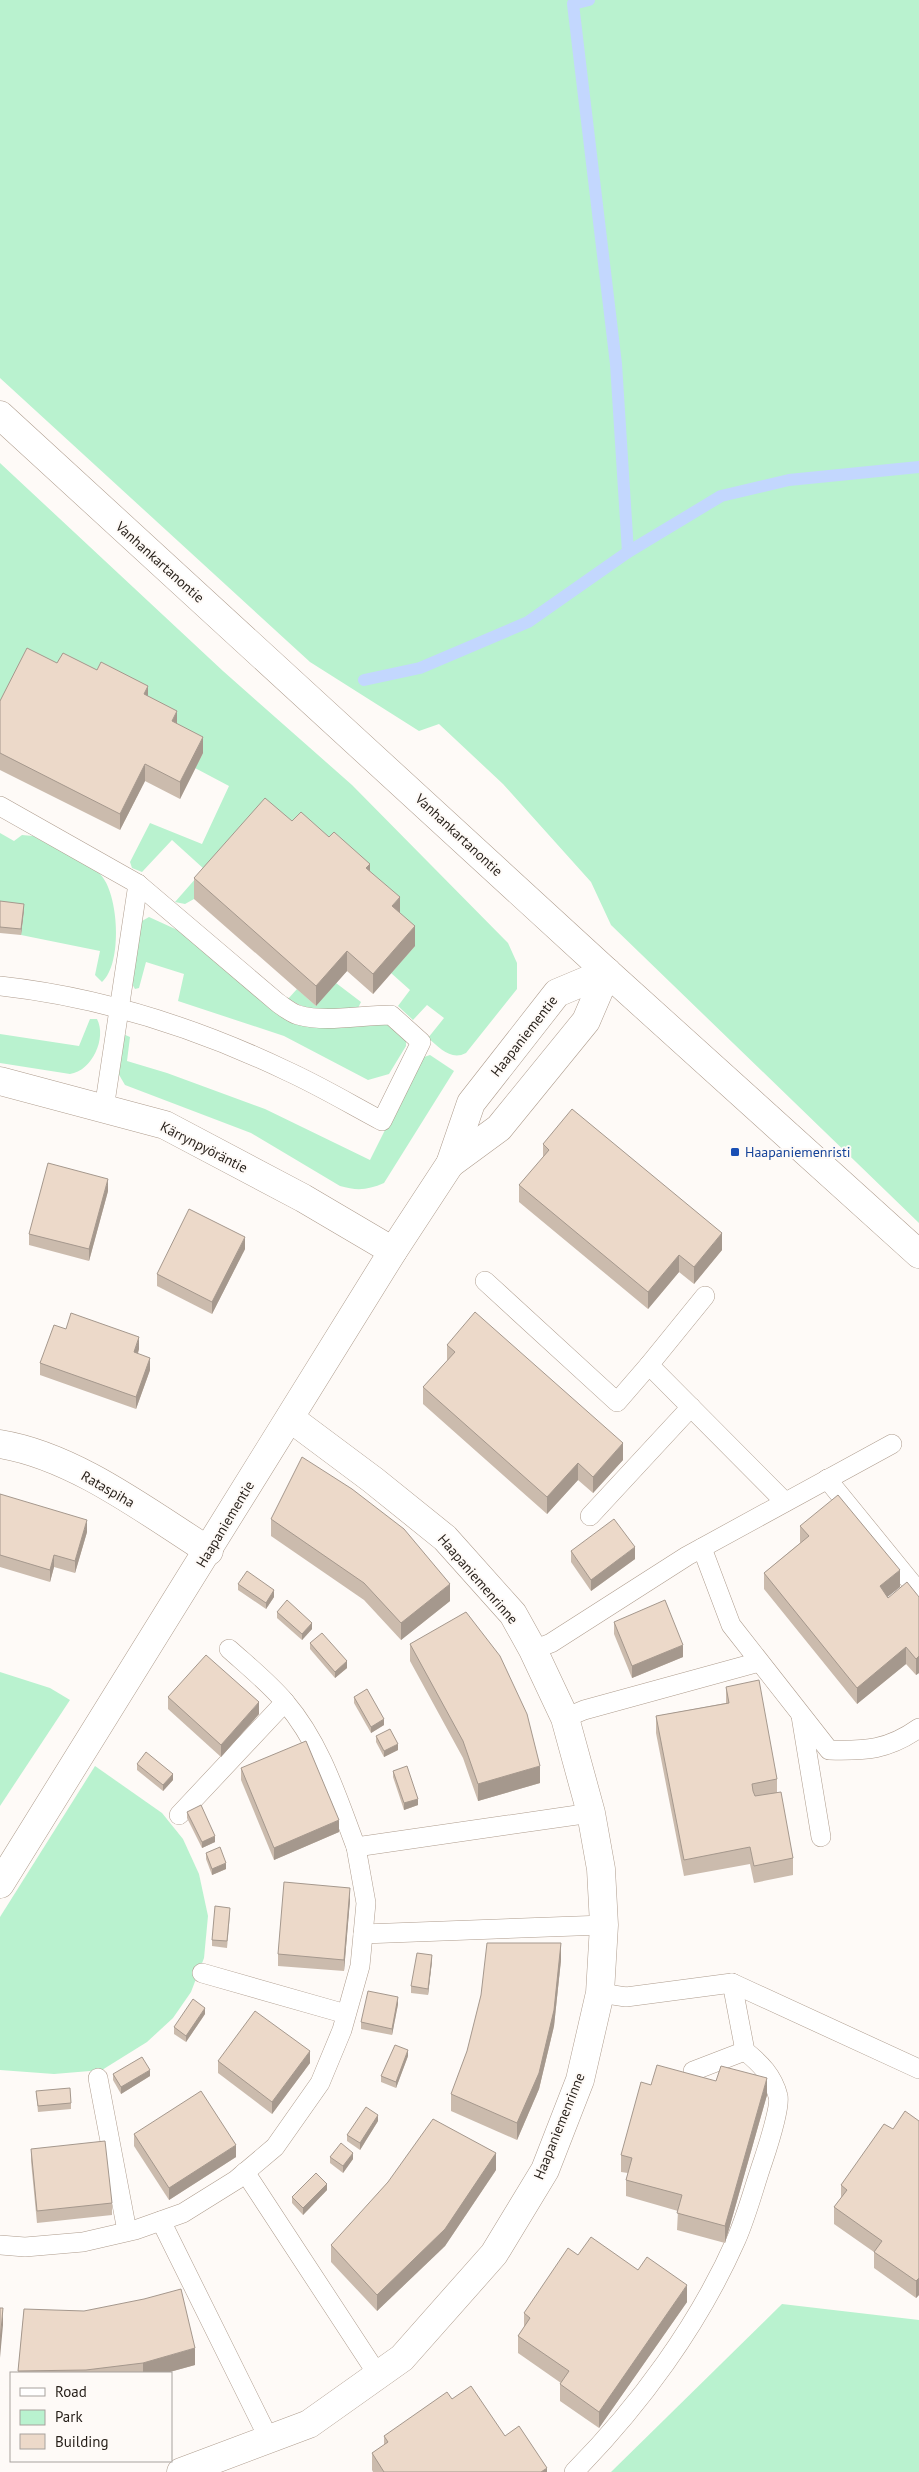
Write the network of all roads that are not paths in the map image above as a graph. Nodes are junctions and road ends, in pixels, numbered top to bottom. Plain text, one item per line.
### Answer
1 (0, 415) edge
2 (0, 806) edge
3 (138, 884) junction
4 (607, 972) junction
5 (0, 986) edge
6 (119, 1007) junction
7 (0, 1082) edge
8 (104, 1109) junction
9 (450, 1164) junction
10 (393, 1251) junction
11 (919, 1254) edge
12 (485, 1281) dead end
13 (705, 1296) dead end
14 (649, 1365) junction
15 (691, 1407) junction
16 (290, 1418) junction
17 (0, 1444) edge
18 (892, 1444) dead end
19 (827, 1479) junction
20 (785, 1502) junction
21 (590, 1516) dead end
22 (702, 1548) junction
23 (209, 1551) junction
24 (919, 1592) edge
25 (229, 1649) dead end
26 (533, 1650) junction
27 (759, 1662) junction
28 (285, 1702) junction
29 (800, 1715) junction
30 (565, 1718) junction
31 (919, 1728) edge
32 (590, 1813) junction
33 (179, 1815) dead end
34 (821, 1837) dead end
35 (356, 1847) junction
36 (0, 1884) edge
37 (604, 1925) junction
38 (363, 1934) junction
39 (202, 1974) dead end
40 (732, 1983) junction
41 (600, 1993) junction
42 (346, 2014) junction
43 (745, 2051) junction
44 (919, 2069) edge
45 (693, 2071) dead end
46 (98, 2078) dead end
47 (245, 2172) junction
48 (161, 2221) junction
49 (128, 2231) junction
50 (0, 2245) edge
51 (378, 2375) junction
52 (269, 2439) junction
53 (181, 2472) edge
54 (574, 2472) edge

1 - 4 street, Vanhankartanontie
2 - 3 lane
3 - 6 lane
3 - 6 lane
4 - 9 street, Haapaniementie
4 - 9 street, Haapaniementie
4 - 11 street, Vanhankartanontie
5 - 6 lane
6 - 8 lane
7 - 8 street, Kärrynpyöräntie
8 - 10 street, Kärrynpyöräntie
9 - 10 street, Haapaniementie
10 - 16 street, Haapaniementie
12 - 14 lane
13 - 14 lane
14 - 15 lane
15 - 20 lane
15 - 21 lane
16 - 23 street, Haapaniementie
16 - 26 street, Haapaniemenrinne
17 - 23 street, Rataspiha
18 - 19 lane
19 - 20 lane
19 - 24 lane
20 - 22 lane
22 - 26 lane
22 - 27 lane
23 - 36 street, Haapaniementie
25 - 28 lane
26 - 30 street, Haapaniemenrinne
27 - 29 lane
27 - 30 lane
28 - 33 lane
28 - 35 lane
29 - 31 lane
29 - 34 lane
30 - 32 street, Haapaniemenrinne
32 - 35 lane
32 - 37 street, Haapaniemenrinne
35 - 38 lane
37 - 38 lane
37 - 41 street, Haapaniemenrinne
38 - 42 lane
39 - 42 lane
40 - 41 lane
40 - 43 lane
40 - 44 lane
41 - 51 street, Haapaniemenrinne
42 - 47 lane
43 - 45 lane
43 - 54 lane
46 - 49 lane
47 - 48 lane
47 - 51 lane
48 - 49 lane
48 - 52 lane
49 - 50 lane
51 - 52 street, Haapaniemenrinne
52 - 53 street, Haapaniemenrinne

